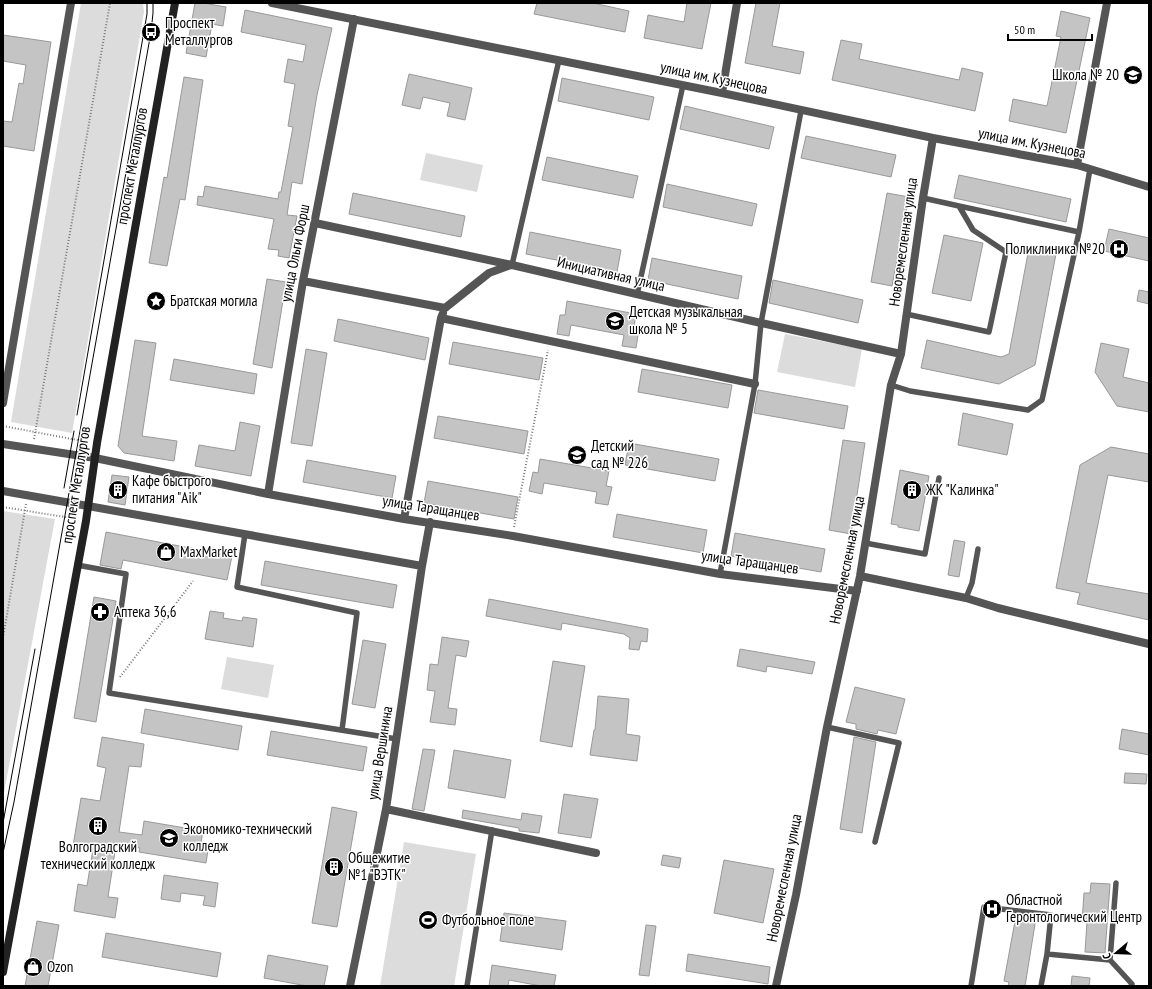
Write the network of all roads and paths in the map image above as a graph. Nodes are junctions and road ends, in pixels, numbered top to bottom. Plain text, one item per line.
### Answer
1 (71, 3) edge
2 (110, 3) edge
3 (175, 3) edge
4 (272, 3) edge
5 (738, 3) edge
6 (1108, 3) edge
7 (354, 19) junction
8 (559, 60) junction
9 (683, 85) junction
10 (722, 93) junction
11 (801, 111) junction
12 (933, 138) junction
13 (1077, 166) junction
14 (1090, 169) junction
15 (1149, 187) edge
16 (923, 198) junction
17 (959, 206) junction
18 (314, 223) junction
19 (1079, 232) junction
20 (512, 265) junction
21 (303, 281) junction
22 (637, 295) junction
23 (445, 308) junction
24 (906, 314) junction
25 (441, 318) junction
26 (761, 323) junction
27 (550, 341) junction
28 (901, 354) junction
29 (755, 384) junction
30 (891, 385) junction
31 (3, 403) edge
32 (3, 426) edge
33 (36, 432) junction
34 (97, 443) junction
35 (3, 444) edge
36 (33, 449) junction
37 (95, 458) junction
38 (939, 478) dead end
39 (3, 491) edge
40 (268, 494) junction
41 (28, 495) junction
42 (88, 506) junction
43 (3, 507) edge
44 (25, 510) junction
45 (404, 519) junction
46 (86, 521) junction
47 (430, 522) junction
48 (245, 534) junction
49 (513, 536) junction
50 (865, 543) junction
51 (978, 549) dead end
52 (78, 566) junction
53 (422, 566) junction
54 (720, 574) junction
55 (860, 576) junction
56 (193, 581) dead end
57 (857, 591) junction
58 (966, 598) junction
59 (3, 638) edge
60 (1149, 644) edge
61 (109, 693) junction
62 (827, 727) junction
63 (342, 730) junction
64 (396, 739) junction
65 (386, 809) junction
66 (492, 830) junction
67 (875, 842) dead end
68 (596, 852) dead end
69 (1116, 883) dead end
70 (1047, 954) junction
71 (1110, 960) junction
72 (3, 972) edge
73 (350, 986) edge
74 (467, 986) edge
75 (776, 986) edge
76 (971, 986) edge
77 (1041, 986) edge
78 (1131, 986) edge

1 - 31 street
2 - 33 path
3 - 34 main road, проспект Металлургов
4 - 7 street, улица им. Кузнецова
5 - 10 street
6 - 13 street
7 - 8 street, улица им. Кузнецова
7 - 18 street, улица Ольги Форш
8 - 9 street, улица им. Кузнецова
8 - 20 lane
9 - 10 street, улица им. Кузнецова
9 - 22 lane
10 - 11 street, улица им. Кузнецова
11 - 12 street, улица им. Кузнецова
11 - 26 lane
12 - 13 street, улица им. Кузнецова
12 - 16 street, Новоремесленная улица
13 - 14 street, улица им. Кузнецова
14 - 15 street, улица им. Кузнецова
14 - 19 lane
16 - 17 lane
16 - 24 street, Новоремесленная улица
17 - 19 lane
17 - 24 lane
18 - 20 street, Инициативная улица
18 - 21 street, улица Ольги Форш
19 - 30 lane
20 - 22 street, Инициативная улица
20 - 23 street
21 - 23 street
21 - 40 street, улица Ольги Форш
22 - 26 street, Инициативная улица
23 - 25 street
24 - 28 street, Новоремесленная улица
25 - 27 street
25 - 45 street
26 - 28 street, Инициативная улица
26 - 29 lane
27 - 29 street
27 - 49 path
28 - 30 street, Новоремесленная улица
29 - 54 lane
30 - 50 street, Новоремесленная улица
32 - 33 path
33 - 34 path
33 - 36 path
34 - 37 main road, проспект Металлургов
35 - 36 street, улица Таращанцев
36 - 37 street, улица Таращанцев
37 - 40 street, улица Таращанцев
37 - 42 main road, проспект Металлургов
38 - 50 lane
39 - 41 street
40 - 45 street, улица Таращанцев
41 - 42 street
41 - 44 path
42 - 46 main road, проспект Металлургов
42 - 48 street
43 - 44 path
44 - 46 path
44 - 59 path
45 - 47 street, улица Таращанцев
46 - 52 main road, проспект Металлургов
47 - 49 street, улица Таращанцев
47 - 53 street, улица Вершинина
48 - 53 street
48 - 63 lane
49 - 54 street, улица Таращанцев
50 - 55 street, Новоремесленная улица
51 - 58 lane
52 - 61 lane
52 - 72 main road, проспект Металлургов
53 - 64 street, улица Вершинина
54 - 57 street, улица Таращанцев
55 - 57 street, Новоремесленная улица
55 - 58 street
56 - 61 path
57 - 62 street, Новоремесленная улица
58 - 60 street
61 - 63 lane
62 - 67 lane
62 - 75 street, Новоремесленная улица
63 - 64 lane
64 - 65 street, улица Вершинина
65 - 66 street
65 - 73 street, улица Вершинина
66 - 68 street
66 - 74 lane
69 - 71 lane
70 - 71 lane
70 - 76 lane
70 - 77 lane
71 - 78 lane

